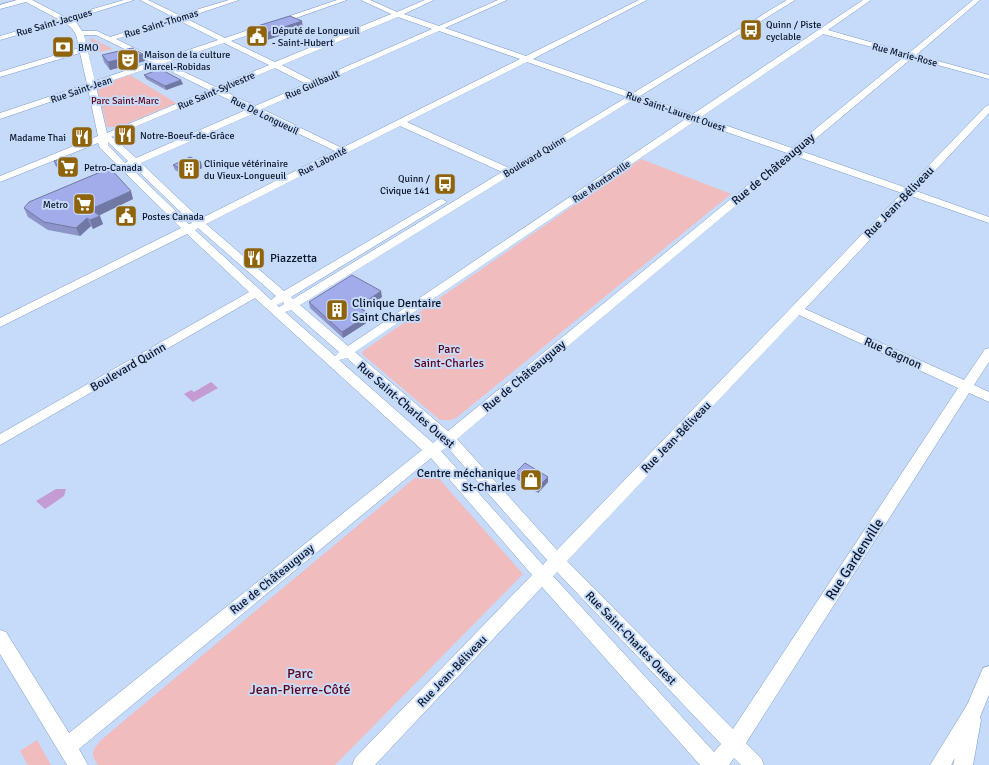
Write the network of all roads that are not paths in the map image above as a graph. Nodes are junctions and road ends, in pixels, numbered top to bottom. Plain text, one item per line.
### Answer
1 (26, 0) edge
2 (131, 0) edge
3 (143, 0) edge
4 (236, 0) edge
5 (344, 0) edge
6 (364, 0) edge
7 (431, 0) edge
8 (504, 0) edge
9 (644, 0) edge
10 (780, 0) edge
11 (792, 0) edge
12 (868, 0) edge
13 (978, 0) edge
14 (0, 7) edge
15 (397, 14) junction
16 (179, 18) junction
17 (64, 19) junction
18 (440, 28) junction
19 (822, 32) junction
20 (80, 33) junction
21 (0, 38) edge
22 (110, 39) junction
23 (224, 40) junction
24 (84, 49) junction
25 (910, 56) junction
26 (527, 59) junction
27 (158, 63) junction
28 (275, 66) junction
29 (0, 75) edge
30 (989, 77) edge
31 (313, 84) junction
32 (91, 85) junction
33 (215, 91) junction
34 (630, 95) junction
35 (989, 108) edge
36 (254, 110) junction
37 (0, 116) edge
38 (695, 118) junction
39 (400, 122) junction
40 (103, 138) junction
41 (341, 151) junction
42 (794, 152) junction
43 (135, 162) junction
44 (122, 168) junction
45 (500, 168) junction
46 (509, 172) junction
47 (0, 179) edge
48 (909, 192) junction
49 (989, 220) edge
50 (198, 224) junction
51 (187, 229) junction
52 (256, 293) junction
53 (287, 301) junction
54 (273, 309) junction
55 (797, 310) junction
56 (0, 323) edge
57 (989, 352) edge
58 (347, 353) junction
59 (332, 361) junction
60 (966, 387) junction
61 (989, 397) edge
62 (448, 439) junction
63 (0, 440) edge
64 (432, 450) junction
65 (557, 561) junction
66 (542, 576) junction
67 (0, 638) edge
68 (989, 674) edge
69 (973, 711) junction
70 (734, 744) junction
71 (67, 747) junction
72 (78, 765) edge
73 (362, 765) edge
74 (714, 765) edge
75 (754, 765) edge
76 (940, 765) edge
77 (963, 765) edge

1 - 14 street
1 - 17 street
2 - 17 street, Rue Saint-Jacques
3 - 16 street
4 - 16 street, Rue Saint-Thomas
5 - 23 street, Rue Saint-Jean
6 - 15 street, Rue Saint-Laurent Ouest
7 - 15 street, Rue Saint-Sylvestre
8 - 18 street, Rue Guilbault
9 - 26 street, Rue Labonté
10 - 34 street, Boulevard Quinn
11 - 34 street, Boulevard Quinn
12 - 19 street, Rue Montarville
13 - 25 street, Rue de Châteauguay
15 - 18 street, Rue Saint-Laurent Ouest
15 - 28 street, Rue Saint-Sylvestre
16 - 22 street, Rue Saint-Thomas
16 - 23 street
17 - 20 street
17 - 21 street, Rue Saint-Jacques
18 - 26 street, Rue Saint-Laurent Ouest
18 - 31 street, Rue Guilbault
19 - 25 street, Rue Marie-Rose
19 - 38 street, Rue Montarville
20 - 22 street, Rue De Longueuil
20 - 24 street, Rue Saint-Charles Ouest
22 - 27 street, Rue De Longueuil
23 - 27 street, Rue Saint-Jean
23 - 28 street
24 - 29 street
24 - 32 street, Rue Saint-Charles Ouest
25 - 30 street, Rue Marie-Rose
25 - 42 street, Rue de Châteauguay
26 - 34 street, Rue Saint-Laurent Ouest
26 - 39 street, Rue Labonté
27 - 32 street, Rue Saint-Jean
27 - 33 street, Rue De Longueuil
28 - 31 street
28 - 33 street, Rue Saint-Sylvestre
31 - 36 street, Rue Guilbault
32 - 37 street, Rue Saint-Jean
32 - 40 street, Rue Saint-Charles Ouest
33 - 36 street, Rue De Longueuil
33 - 40 street, Rue Saint-Sylvestre
34 - 38 street, Rue Saint-Laurent Ouest
34 - 45 street, Boulevard Quinn
34 - 46 street, Boulevard Quinn
35 - 48 street, Rue Jean-Béliveau
36 - 41 street, Rue De Longueuil
36 - 43 street, Rue Guilbault
38 - 42 street, Rue Saint-Laurent Ouest
38 - 58 street, Rue Montarville
39 - 41 street, Rue Labonté
39 - 45 street
40 - 43 street, Rue Saint-Charles Ouest
40 - 44 street, Rue Saint-Charles Ouest
40 - 47 street, Rue Saint-Sylvestre
41 - 50 street, Rue Labonté
42 - 48 street, Rue Saint-Laurent Ouest
42 - 62 street, Rue de Châteauguay
43 - 44 street, Rue Guilbault
43 - 50 street, Rue Saint-Charles Ouest
44 - 51 street, Rue Saint-Charles Ouest
45 - 46 street
45 - 53 street, Boulevard Quinn
46 - 53 street, Boulevard Quinn
48 - 49 street, Rue Saint-Laurent Ouest
48 - 55 street, Rue Jean-Béliveau
50 - 51 street, Rue Labonté
50 - 53 street, Rue Saint-Charles Ouest
51 - 52 street, Rue Saint-Charles Ouest
51 - 56 street, Rue Labonté
52 - 54 street, Rue Saint-Charles Ouest
52 - 63 street, Boulevard Quinn
53 - 54 street, Boulevard Quinn
53 - 58 street, Rue Saint-Charles Ouest
54 - 59 street, Rue Saint-Charles Ouest
55 - 60 street, Rue Gagnon
55 - 65 street, Rue Jean-Béliveau
57 - 60 street, Rue Gardenville
58 - 59 street, Rue Montarville
58 - 62 street, Rue Saint-Charles Ouest
59 - 64 street, Rue Saint-Charles Ouest
60 - 61 street, Rue Gagnon
60 - 70 street, Rue Gardenville
62 - 64 street, Rue de Châteauguay
62 - 65 street, Rue Saint-Charles Ouest
64 - 66 street, Rue Saint-Charles Ouest
64 - 71 street, Rue de Châteauguay
65 - 66 street, Rue Jean-Béliveau
65 - 70 street, Rue Saint-Charles Ouest
66 - 73 street, Rue Jean-Béliveau
66 - 74 street, Rue Saint-Charles Ouest
67 - 71 street
68 - 69 street
69 - 76 street
69 - 77 street
70 - 74 street, Rue Gardenville
70 - 75 street, Rue Saint-Charles Ouest
71 - 72 street

